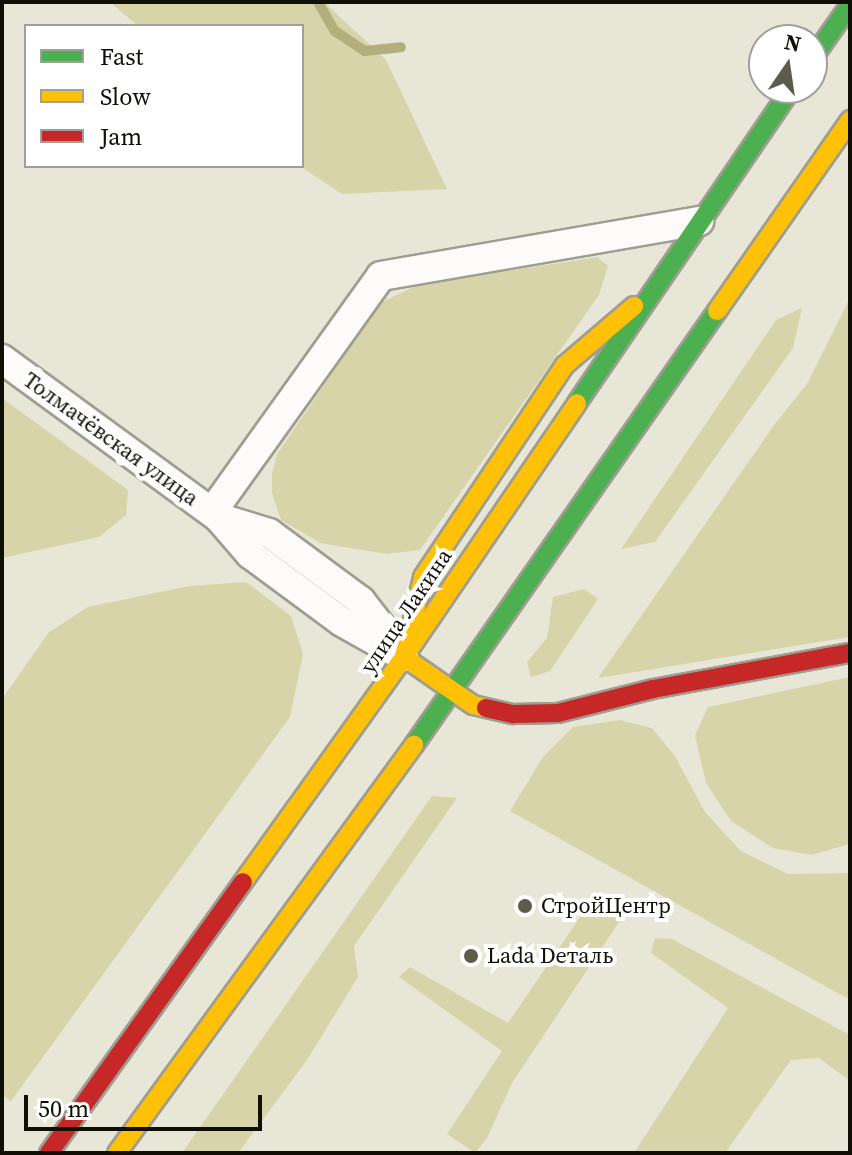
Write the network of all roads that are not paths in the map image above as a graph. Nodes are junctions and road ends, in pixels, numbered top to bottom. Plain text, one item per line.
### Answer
1 (850, 5) edge
2 (828, 36) edge
3 (781, 104) edge
4 (850, 120) edge
5 (699, 221) junction
6 (648, 294) junction
7 (2, 359) edge
8 (216, 515) junction
9 (850, 653) edge
10 (404, 657) junction
11 (454, 690) junction
12 (49, 1153) edge
13 (117, 1153) edge

1 - 2 main road
3 - 5 main road, улица Лакина
4 - 11 main road
5 - 6 main road, улица Лакина
5 - 8 street
6 - 10 main road, улица Лакина
6 - 10 main road
7 - 8 street, Толмачёвская улица
8 - 10 street, Толмачёвская улица
9 - 11 main road
10 - 11 main road
10 - 12 main road, улица Лакина
11 - 13 main road

